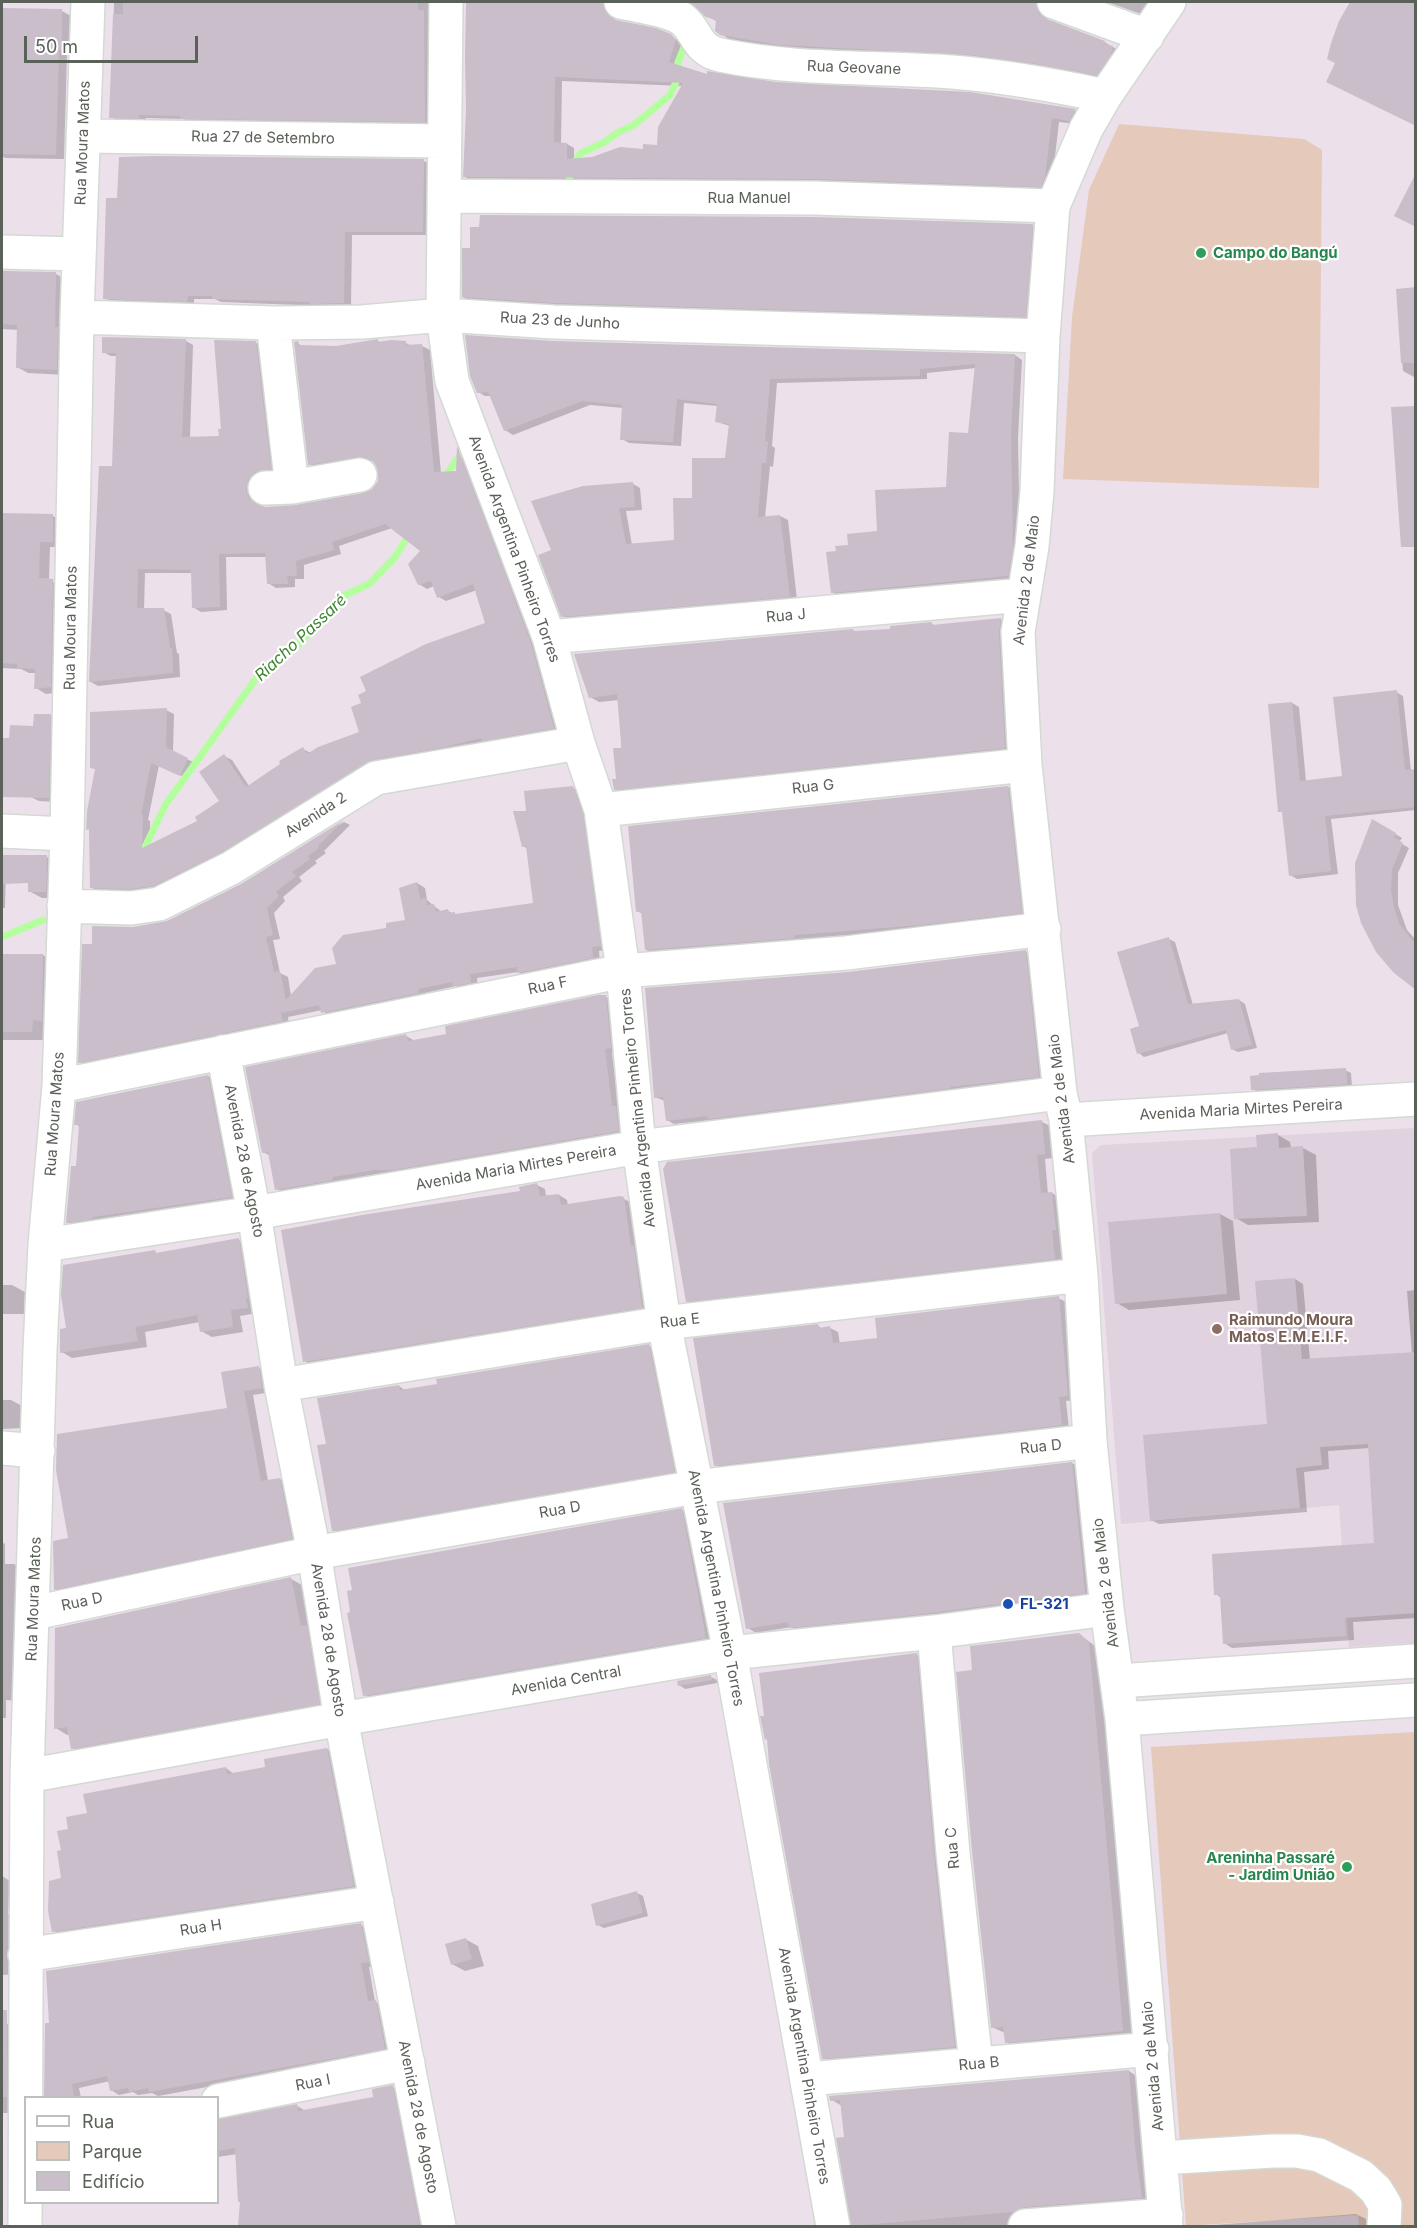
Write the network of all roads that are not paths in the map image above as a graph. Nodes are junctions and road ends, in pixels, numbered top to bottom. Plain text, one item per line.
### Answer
1 (88, 2) edge
2 (447, 2) edge
3 (621, 2) edge
4 (1054, 2) edge
5 (1169, 2) edge
6 (1147, 36) junction
7 (1105, 96) junction
8 (83, 136) junction
9 (444, 141) junction
10 (444, 196) junction
11 (1053, 206) junction
12 (2, 252) edge
13 (79, 254) junction
14 (443, 315) junction
15 (77, 317) junction
16 (273, 323) junction
17 (1042, 336) junction
18 (360, 476) dead end
19 (1023, 595) junction
20 (549, 637) junction
21 (578, 743) junction
22 (1025, 765) junction
23 (601, 810) junction
24 (2, 831) edge
25 (67, 834) junction
26 (64, 906) junction
27 (1044, 929) junction
28 (623, 970) junction
29 (223, 1052) junction
30 (59, 1086) junction
31 (1416, 1099) edge
32 (1063, 1107) junction
33 (639, 1147) junction
34 (254, 1213) junction
35 (45, 1245) junction
36 (1081, 1275) junction
37 (664, 1323) junction
38 (281, 1384) junction
39 (1090, 1441) junction
40 (2, 1448) edge
41 (38, 1451) junction
42 (696, 1487) junction
43 (314, 1553) junction
44 (1107, 1609) junction
45 (34, 1612) junction
46 (934, 1632) junction
47 (730, 1653) junction
48 (1416, 1661) edge
49 (1330, 1666) junction
50 (1202, 1676) junction
51 (1118, 1681) junction
52 (1416, 1700) edge
53 (1331, 1705) junction
54 (1203, 1714) junction
55 (341, 1719) junction
56 (1122, 1719) junction
57 (27, 1776) junction
58 (377, 1902) junction
59 (25, 1955) junction
60 (14, 1996) edge
61 (1152, 2049) junction
62 (408, 2063) junction
63 (976, 2064) junction
64 (807, 2079) junction
65 (219, 2102) edge
66 (24, 2127) edge
67 (1161, 2158) junction
68 (25, 2204) edge
69 (1166, 2221) edge
70 (25, 2226) edge
71 (439, 2226) edge
72 (833, 2226) edge
73 (1025, 2226) edge
74 (1384, 2226) edge

1 - 8 street, Rua Moura Matos
2 - 9 street, Avenida Argentina Pinheiro Torres
3 - 7 street, Rua Geovane
4 - 6 street
5 - 6 street, Avenida 2 de Maio
6 - 7 street, Avenida 2 de Maio
7 - 11 street, Avenida 2 de Maio
8 - 9 street, Rua 27 de Setembro
8 - 13 street, Rua Moura Matos
9 - 10 street, Avenida Argentina Pinheiro Torres
10 - 11 street, Rua Manuel
10 - 14 street, Avenida Argentina Pinheiro Torres
11 - 17 street, Avenida 2 de Maio
12 - 13 street
13 - 15 street, Rua Moura Matos
14 - 16 street, Rua 23 de Junho
14 - 17 street, Rua 23 de Junho
14 - 20 street, Avenida Argentina Pinheiro Torres
15 - 16 street, Rua 23 de Junho
15 - 25 street, Rua Moura Matos
16 - 18 street
17 - 19 street, Avenida 2 de Maio
19 - 20 street, Rua J
19 - 22 street, Avenida 2 de Maio
20 - 21 street, Avenida Argentina Pinheiro Torres
21 - 23 street, Avenida Argentina Pinheiro Torres
21 - 26 street, Avenida 2
22 - 23 street, Rua G
22 - 27 street, Avenida 2 de Maio
23 - 28 street, Avenida Argentina Pinheiro Torres
24 - 25 street
25 - 26 street, Rua Moura Matos
26 - 30 street, Rua Moura Matos
27 - 28 street, Rua F
27 - 32 street, Avenida 2 de Maio
28 - 29 street, Rua F
28 - 33 street, Avenida Argentina Pinheiro Torres
29 - 30 street, Rua F
29 - 34 street, Avenida 28 de Agosto
30 - 35 street, Rua Moura Matos
31 - 32 street, Avenida Maria Mirtes Pereira
32 - 33 street, Avenida Maria Mirtes Pereira
32 - 36 street, Avenida 2 de Maio
33 - 34 street, Avenida Maria Mirtes Pereira
33 - 37 street, Avenida Argentina Pinheiro Torres
34 - 35 street, Avenida Maria Mirtes Pereira
34 - 38 street, Avenida 28 de Agosto
35 - 41 street, Rua Moura Matos
36 - 37 street, Rua E
36 - 39 street, Avenida 2 de Maio
37 - 38 street, Rua E
37 - 42 street, Avenida Argentina Pinheiro Torres
38 - 43 street, Avenida 28 de Agosto
39 - 42 street, Rua D
39 - 44 street, Avenida 2 de Maio
40 - 41 street
41 - 45 street, Rua Moura Matos
42 - 43 street, Rua D
42 - 47 street, Avenida Argentina Pinheiro Torres
43 - 45 street, Rua D
43 - 55 street, Avenida 28 de Agosto
44 - 46 street, Avenida Central
44 - 51 street, Avenida 2 de Maio
45 - 57 street, Rua Moura Matos
46 - 47 street, Avenida Central
46 - 63 street, Rua C
47 - 55 street, Avenida Central
47 - 64 street, Avenida Argentina Pinheiro Torres
48 - 49 street
49 - 50 street
49 - 53 street
50 - 51 street
50 - 54 street
51 - 56 street, Avenida 2 de Maio
52 - 53 street
53 - 54 street
54 - 56 street
55 - 57 street, Avenida Central
55 - 58 street, Avenida 28 de Agosto
56 - 61 street, Avenida 2 de Maio
57 - 59 street, Rua Moura Matos
58 - 59 street, Rua H
58 - 62 street, Avenida 28 de Agosto
59 - 60 street, Rua Moura Matos
60 - 66 street, Rua Moura Matos
61 - 63 street, Rua B
61 - 67 street, Avenida 2 de Maio
62 - 65 street, Rua I
62 - 71 street, Avenida 28 de Agosto
63 - 64 street, Rua B
64 - 72 street, Avenida Argentina Pinheiro Torres
67 - 69 street, Avenida 2 de Maio
67 - 74 street
68 - 70 street, Rua Moura Matos
69 - 73 street

